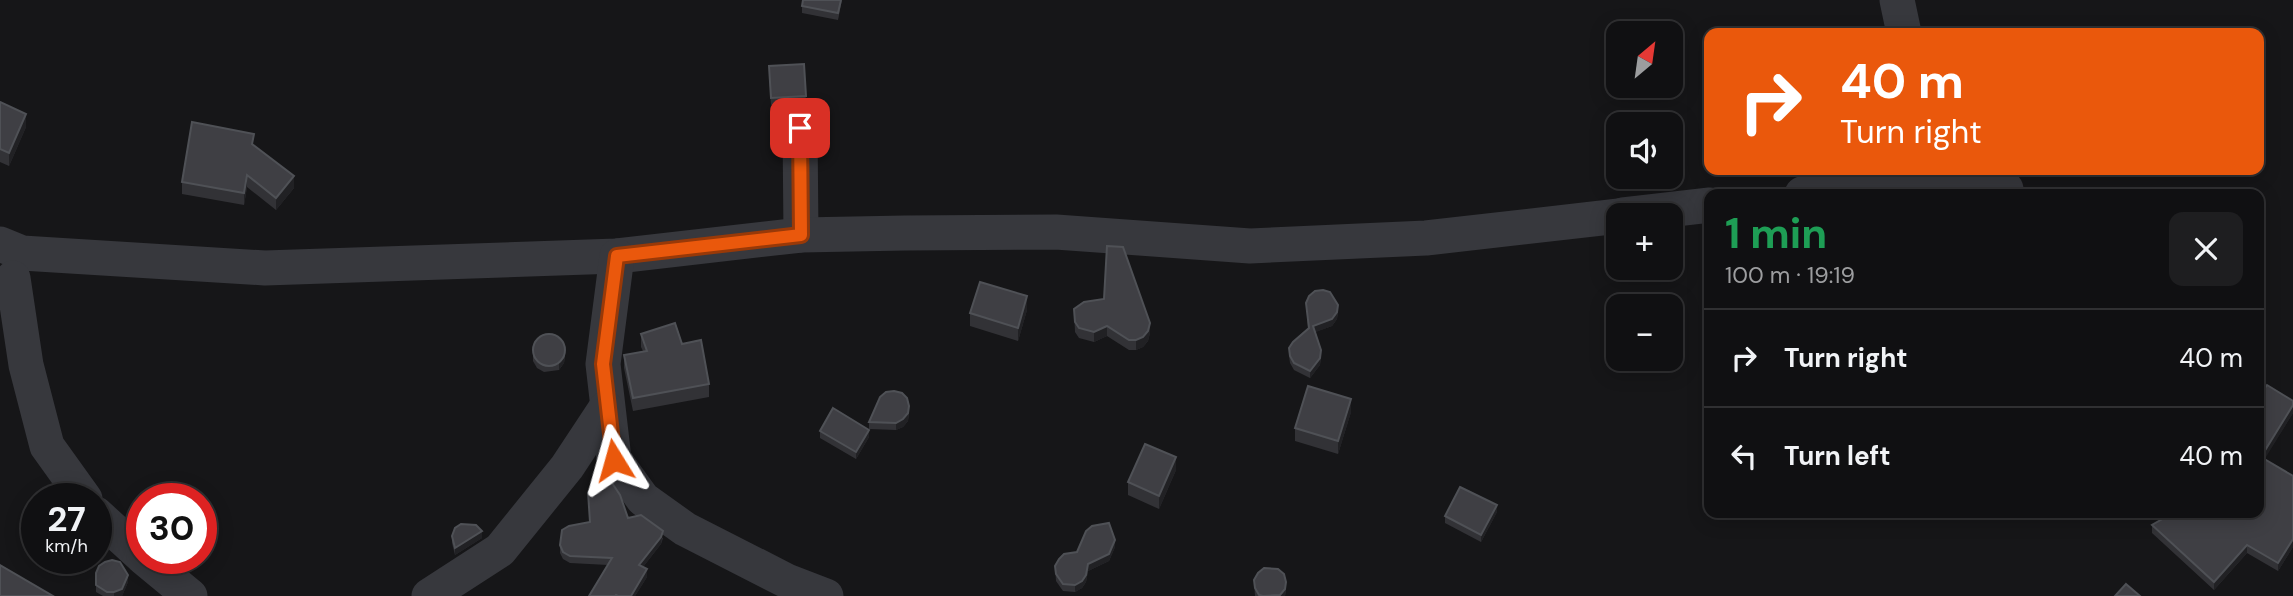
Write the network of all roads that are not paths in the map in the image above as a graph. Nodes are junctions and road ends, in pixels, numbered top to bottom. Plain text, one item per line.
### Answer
1 (1896, 0) edge
2 (1903, 28) edge
3 (800, 128) dead end
4 (1976, 175) edge
5 (1844, 189) edge
6 (2006, 189) edge
7 (2006, 189) edge
8 (1704, 206) edge
9 (1683, 208) edge
10 (1606, 218) edge
11 (801, 235) junction
12 (617, 256) junction
13 (9, 267) edge
14 (606, 408) junction
15 (74, 483) edge
16 (112, 528) edge
17 (126, 541) edge
18 (163, 574) edge
19 (190, 596) edge
20 (429, 596) edge
21 (827, 596) edge

1 - 2 street
3 - 11 street
4 - 6 street
5 - 7 street
8 - 9 street
10 - 11 street
11 - 12 street
12 - 13 street
12 - 14 street
13 - 15 street
14 - 20 street
14 - 21 street
16 - 17 street
18 - 19 street

